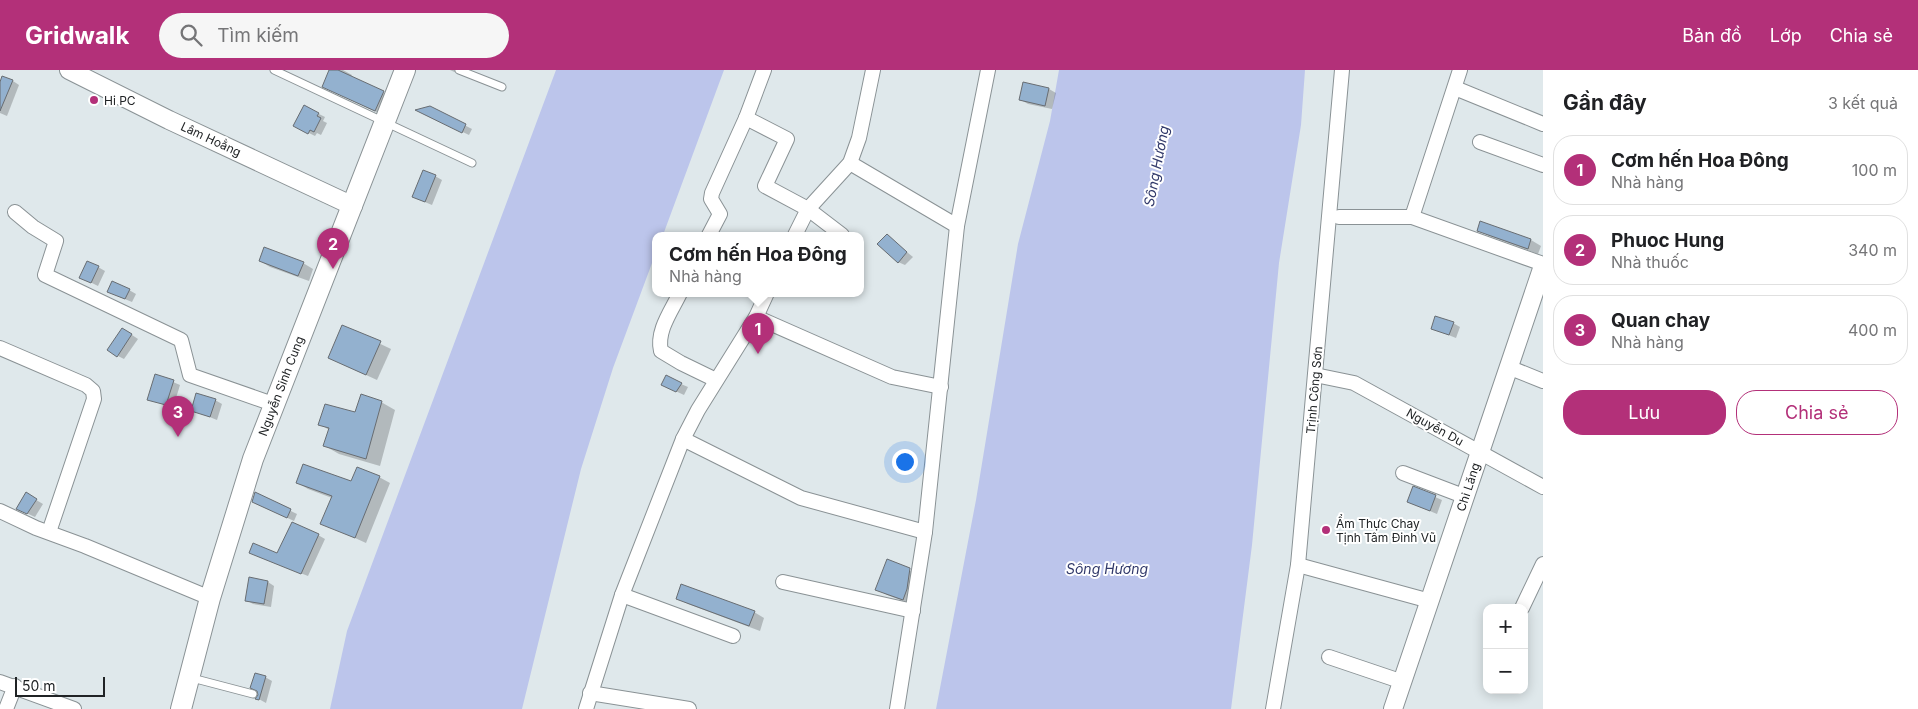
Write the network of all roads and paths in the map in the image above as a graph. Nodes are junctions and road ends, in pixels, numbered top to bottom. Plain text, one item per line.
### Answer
1 (69, 70) edge
2 (274, 70) edge
3 (405, 70) edge
4 (459, 70) edge
5 (764, 70) edge
6 (873, 70) edge
7 (988, 70) edge
8 (1342, 70) edge
9 (1457, 71) edge
10 (502, 87) dead end
11 (1455, 88) junction
12 (746, 118) junction
13 (384, 124) junction
14 (1543, 124) edge
15 (1480, 142) dead end
16 (472, 163) dead end
17 (850, 163) junction
18 (1543, 164) edge
19 (353, 206) junction
20 (808, 209) junction
21 (15, 212) dead end
22 (1339, 217) dead end
23 (1412, 217) junction
24 (956, 226) junction
25 (711, 232) edge
26 (797, 232) edge
27 (838, 232) edge
28 (1543, 265) edge
29 (678, 297) edge
30 (765, 297) edge
31 (756, 317) junction
32 (0, 348) edge
33 (1508, 367) junction
34 (1315, 375) junction
35 (716, 380) junction
36 (1543, 381) edge
37 (941, 387) junction
38 (273, 404) junction
39 (683, 439) junction
40 (1480, 452) junction
41 (1403, 472) dead end
42 (1543, 487) edge
43 (1466, 497) junction
44 (0, 511) edge
45 (49, 532) junction
46 (925, 532) junction
47 (1298, 565) junction
48 (1541, 573) edge
49 (783, 582) dead end
50 (622, 595) junction
51 (210, 598) junction
52 (1430, 601) junction
53 (1524, 604) edge
54 (913, 611) junction
55 (733, 636) dead end
56 (1329, 657) dead end
57 (189, 677) junction
58 (0, 682) edge
59 (1403, 682) junction
60 (15, 686) junction
61 (590, 693) junction
62 (253, 694) dead end
63 (6, 709) edge
64 (74, 709) edge
65 (181, 709) edge
66 (586, 709) edge
67 (689, 709) edge
68 (897, 709) edge
69 (1273, 709) edge
70 (1393, 709) edge

1 - 19 street, Lâm Hoằng
2 - 13 lane
3 - 13 main road, Nguyễn Sinh Cung
4 - 10 lane
5 - 12 street
6 - 17 street
7 - 24 street
8 - 34 street, Trịnh Công Sơn
9 - 11 street
11 - 14 street
11 - 23 street
12 - 20 street
12 - 25 street
13 - 16 lane
13 - 19 main road, Nguyễn Sinh Cung
15 - 18 street
17 - 20 street
17 - 24 street
19 - 38 main road, Nguyễn Sinh Cung
20 - 26 street
20 - 27 street
21 - 38 street
22 - 23 street
23 - 28 street
24 - 37 street
28 - 33 street, Chi Lăng
29 - 35 street
30 - 31 street
31 - 35 street
31 - 37 street
32 - 45 street
33 - 36 street
33 - 40 street, Chi Lăng
34 - 40 street, Nguyễn Du
34 - 47 street, Trịnh Công Sơn
35 - 39 street
37 - 46 street
38 - 51 main road, Nguyễn Sinh Cung
39 - 46 street
39 - 50 street
40 - 42 street, Nguyễn Du
40 - 43 street, Chi Lăng
41 - 43 street
43 - 52 street, Chi Lăng
44 - 45 street
45 - 51 street
46 - 54 street
47 - 52 street
47 - 69 street, Trịnh Công Sơn
48 - 53 street
49 - 54 street
50 - 55 street
50 - 61 street
51 - 57 main road, Nguyễn Sinh Cung
52 - 59 street, Chi Lăng
54 - 68 street
56 - 59 street
57 - 62 lane
57 - 65 main road, Nguyễn Sinh Cung
58 - 60 street
59 - 70 street, Chi Lăng
60 - 63 street
60 - 64 street
61 - 66 street
61 - 67 street

